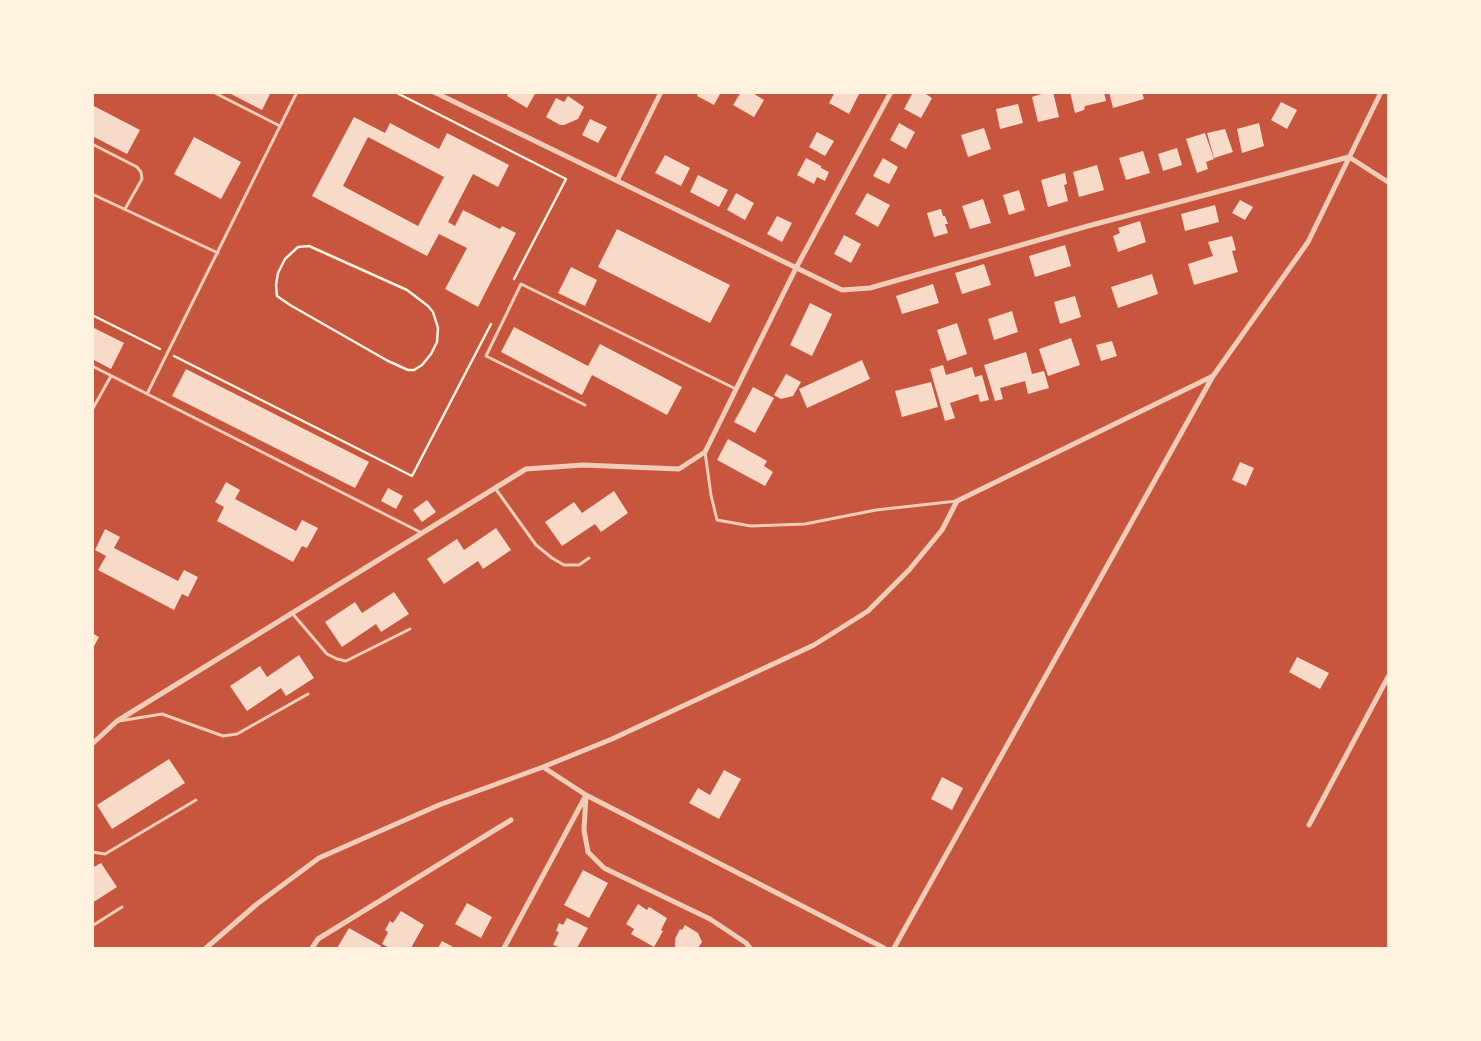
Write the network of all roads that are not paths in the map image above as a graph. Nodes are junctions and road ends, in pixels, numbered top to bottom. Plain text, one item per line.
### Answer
1 (213, 92) edge
2 (297, 92) edge
3 (434, 92) edge
4 (661, 92) edge
5 (891, 92) edge
6 (1381, 92) edge
7 (442, 94) edge
8 (280, 126) junction
9 (92, 144) edge
10 (1349, 157) junction
11 (617, 181) junction
12 (1388, 182) edge
13 (92, 194) edge
14 (125, 210) junction
15 (218, 253) junction
16 (796, 268) junction
17 (92, 366) edge
18 (111, 376) junction
19 (1213, 376) junction
20 (736, 389) junction
21 (147, 394) junction
22 (585, 405) dead end
23 (92, 410) edge
24 (705, 452) junction
25 (495, 488) junction
26 (957, 500) junction
27 (422, 533) junction
28 (589, 558) dead end
29 (292, 613) junction
30 (410, 629) dead end
31 (1388, 677) edge
32 (308, 694) dead end
33 (117, 721) junction
34 (92, 744) edge
35 (543, 767) junction
36 (586, 795) junction
37 (196, 800) dead end
38 (511, 820) dead end
39 (1309, 825) dead end
40 (92, 852) edge
41 (122, 907) dead end
42 (92, 926) edge
43 (206, 948) edge
44 (312, 948) edge
45 (504, 948) edge
46 (750, 948) edge
47 (884, 948) edge
48 (894, 948) edge

1 - 8 lane
2 - 8 lane
3 - 7 street
4 - 11 street
5 - 16 street
6 - 10 street
7 - 11 street
8 - 15 lane
9 - 14 lane
10 - 12 street
10 - 16 street
10 - 19 street
11 - 16 street
13 - 14 lane
14 - 15 lane
15 - 21 lane
16 - 20 street
17 - 18 lane
18 - 21 lane
18 - 23 lane
19 - 26 street
19 - 48 street
20 - 22 lane
20 - 24 street
21 - 27 lane
24 - 25 street
24 - 26 lane
25 - 27 street
25 - 28 lane
26 - 35 street
27 - 29 street
29 - 30 lane
29 - 33 street
31 - 39 street
32 - 33 lane
33 - 34 street
35 - 36 street
35 - 43 street
36 - 45 street
36 - 46 street
36 - 47 street
37 - 40 lane
38 - 44 street
41 - 42 lane

